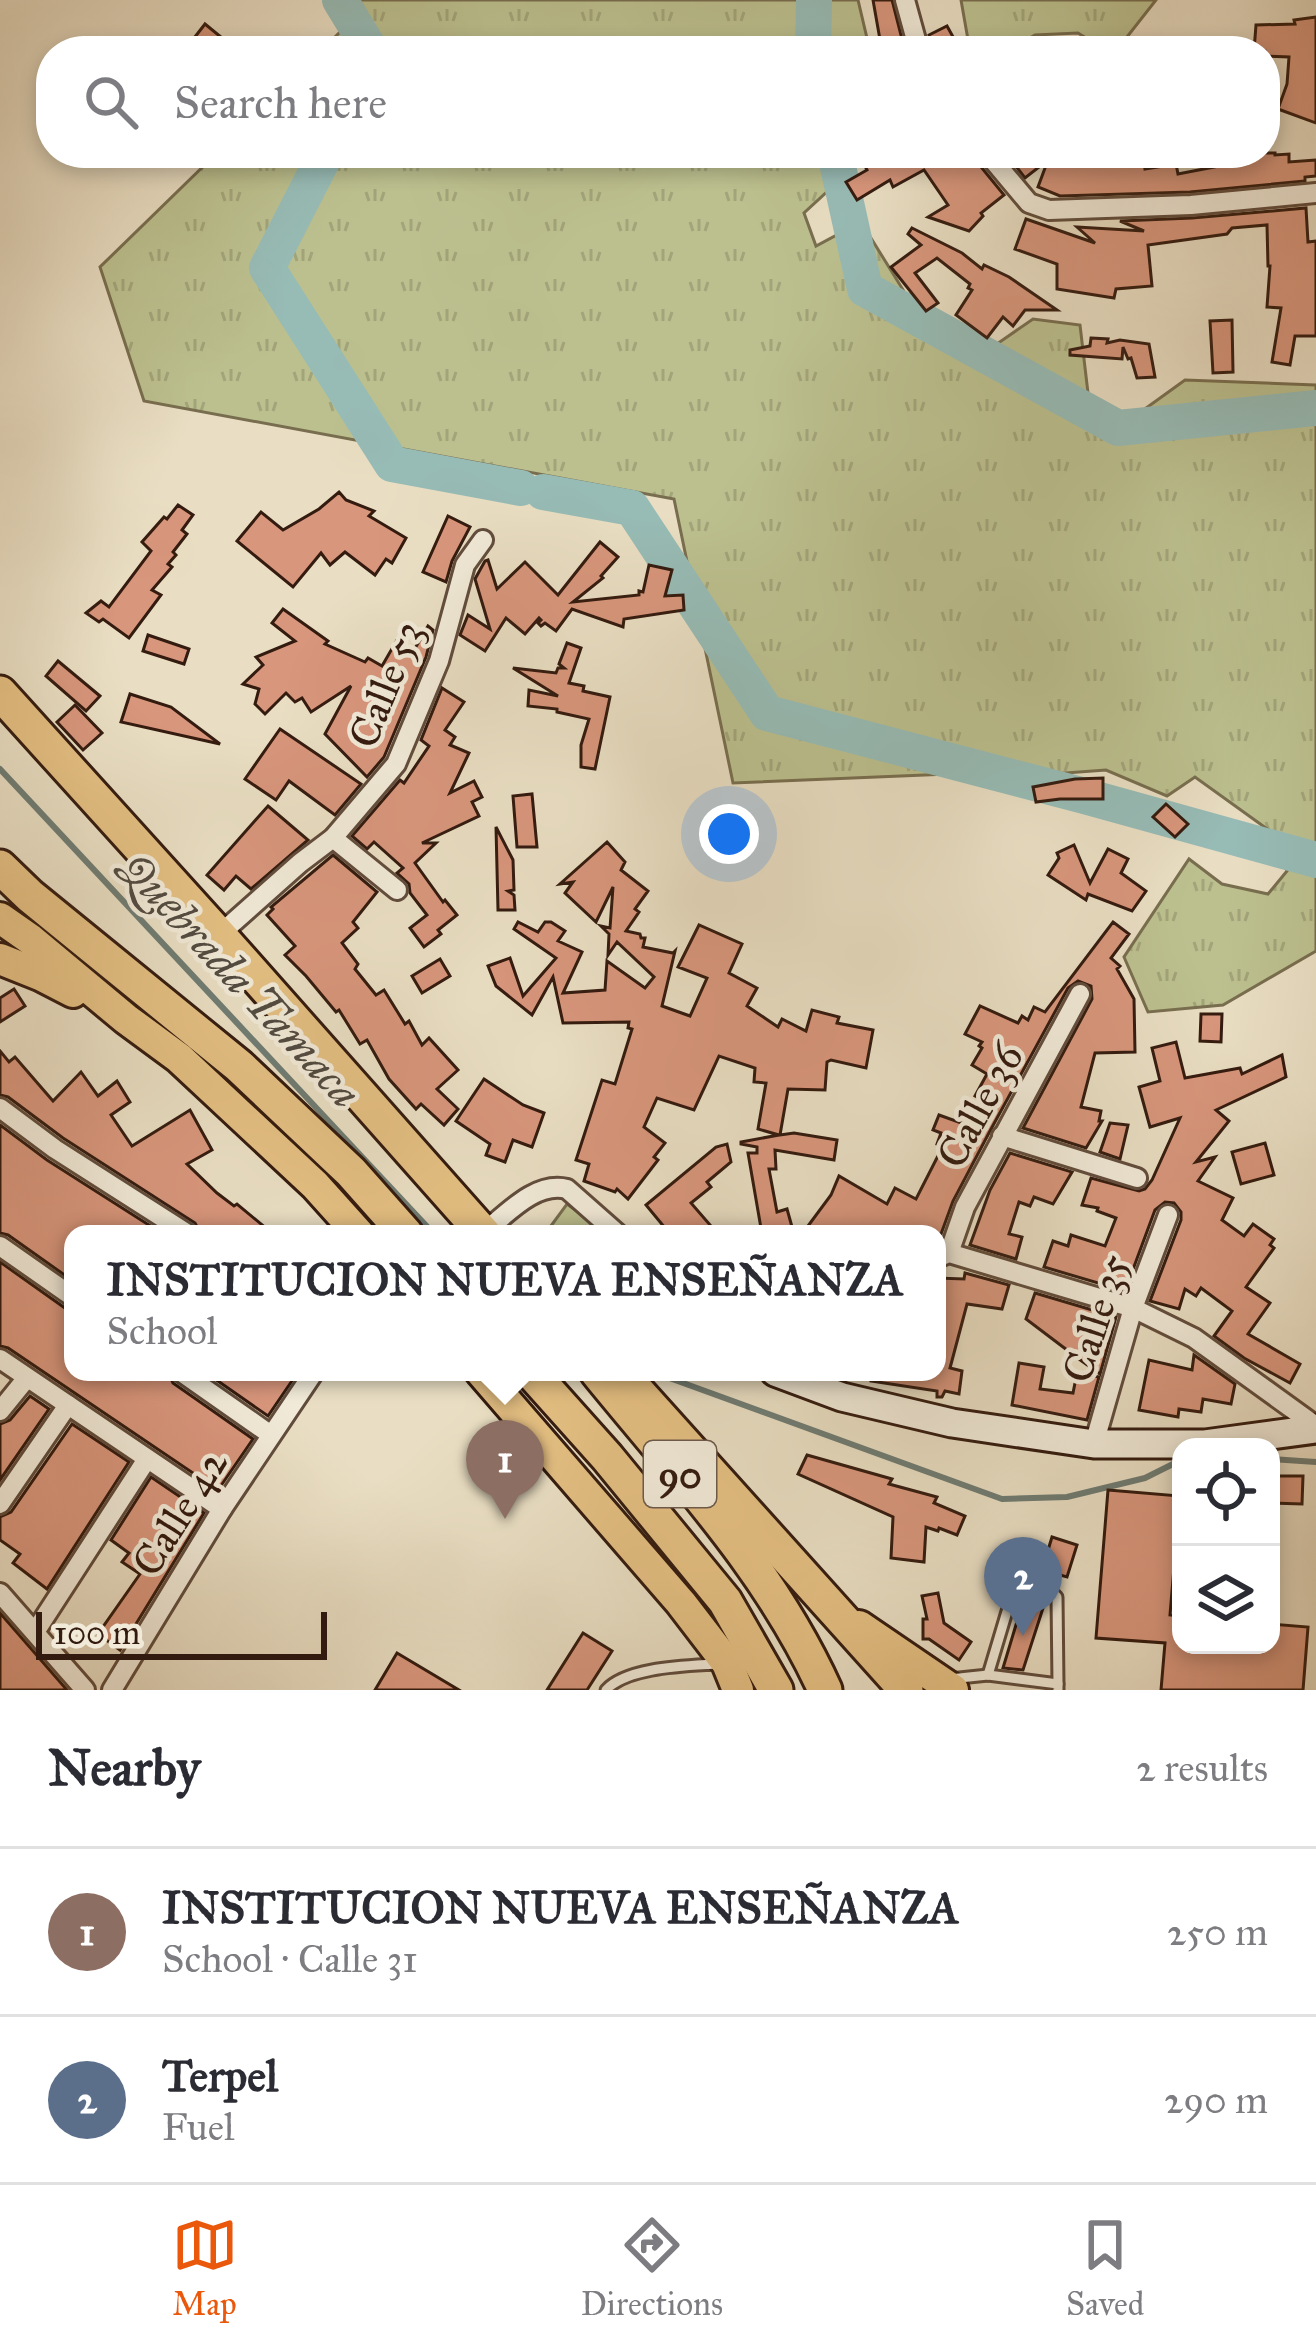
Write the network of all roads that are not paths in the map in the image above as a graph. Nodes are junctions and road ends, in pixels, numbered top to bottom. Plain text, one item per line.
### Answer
1 (905, 0) edge
2 (915, 36) edge
3 (1000, 168) edge
4 (1316, 193) edge
5 (483, 540) dead end
6 (0, 693) edge
7 (333, 838) junction
8 (0, 867) edge
9 (398, 890) dead end
10 (0, 918) edge
11 (219, 934) junction
12 (0, 959) edge
13 (1080, 994) dead end
14 (126, 1019) junction
15 (0, 1108) edge
16 (1002, 1136) junction
17 (1137, 1178) dead end
18 (1168, 1215) dead end
19 (174, 1225) edge
20 (351, 1225) edge
21 (398, 1225) edge
22 (476, 1225) edge
23 (493, 1225) edge
24 (608, 1225) edge
25 (0, 1246) edge
26 (946, 1249) edge
27 (946, 1257) edge
28 (64, 1291) edge
29 (1133, 1308) junction
30 (0, 1359) edge
31 (26, 1378) junction
32 (194, 1381) edge
33 (308, 1381) edge
34 (489, 1381) edge
35 (539, 1381) edge
36 (604, 1381) edge
37 (628, 1381) edge
38 (799, 1381) edge
39 (68, 1405) junction
40 (0, 1412) edge
41 (1316, 1427) edge
42 (271, 1435) junction
43 (1094, 1444) junction
44 (146, 1459) junction
45 (0, 1504) edge
46 (222, 1509) junction
47 (0, 1593) edge
48 (832, 1607) junction
49 (35, 1632) junction
50 (988, 1675) junction
51 (735, 1683) edge
52 (947, 1686) edge
53 (1058, 1687) edge
54 (85, 1690) edge
55 (112, 1690) edge
56 (606, 1690) edge
57 (776, 1690) edge
58 (825, 1690) edge
59 (906, 1690) edge

1 - 2 street
3 - 4 street
5 - 7 street, Calle 53
6 - 11 highway
7 - 9 street
7 - 11 street, Calle 53
8 - 21 highway
10 - 14 main road
11 - 22 highway
12 - 14 main road
13 - 16 street, Calle 36
14 - 20 main road
15 - 19 street
16 - 17 street
16 - 26 street, Calle 36
18 - 29 street, Calle 35
23 - 24 street
25 - 28 street
27 - 29 street
29 - 41 street
29 - 43 street, Calle 35
30 - 31 street
31 - 39 street
31 - 40 street
32 - 42 street
33 - 42 street, Calle 42
34 - 51 main road
35 - 57 highway, 90
36 - 58 highway, 90
37 - 48 highway
38 - 43 main road
39 - 44 street
39 - 45 street
41 - 43 main road
42 - 46 street, Calle 42
44 - 46 street
44 - 49 street
46 - 55 street, Calle 42
47 - 49 street
48 - 52 main road
48 - 59 highway
49 - 54 street
50 - 52 lane
50 - 53 lane
50 - 53 lane
51 - 56 lane

